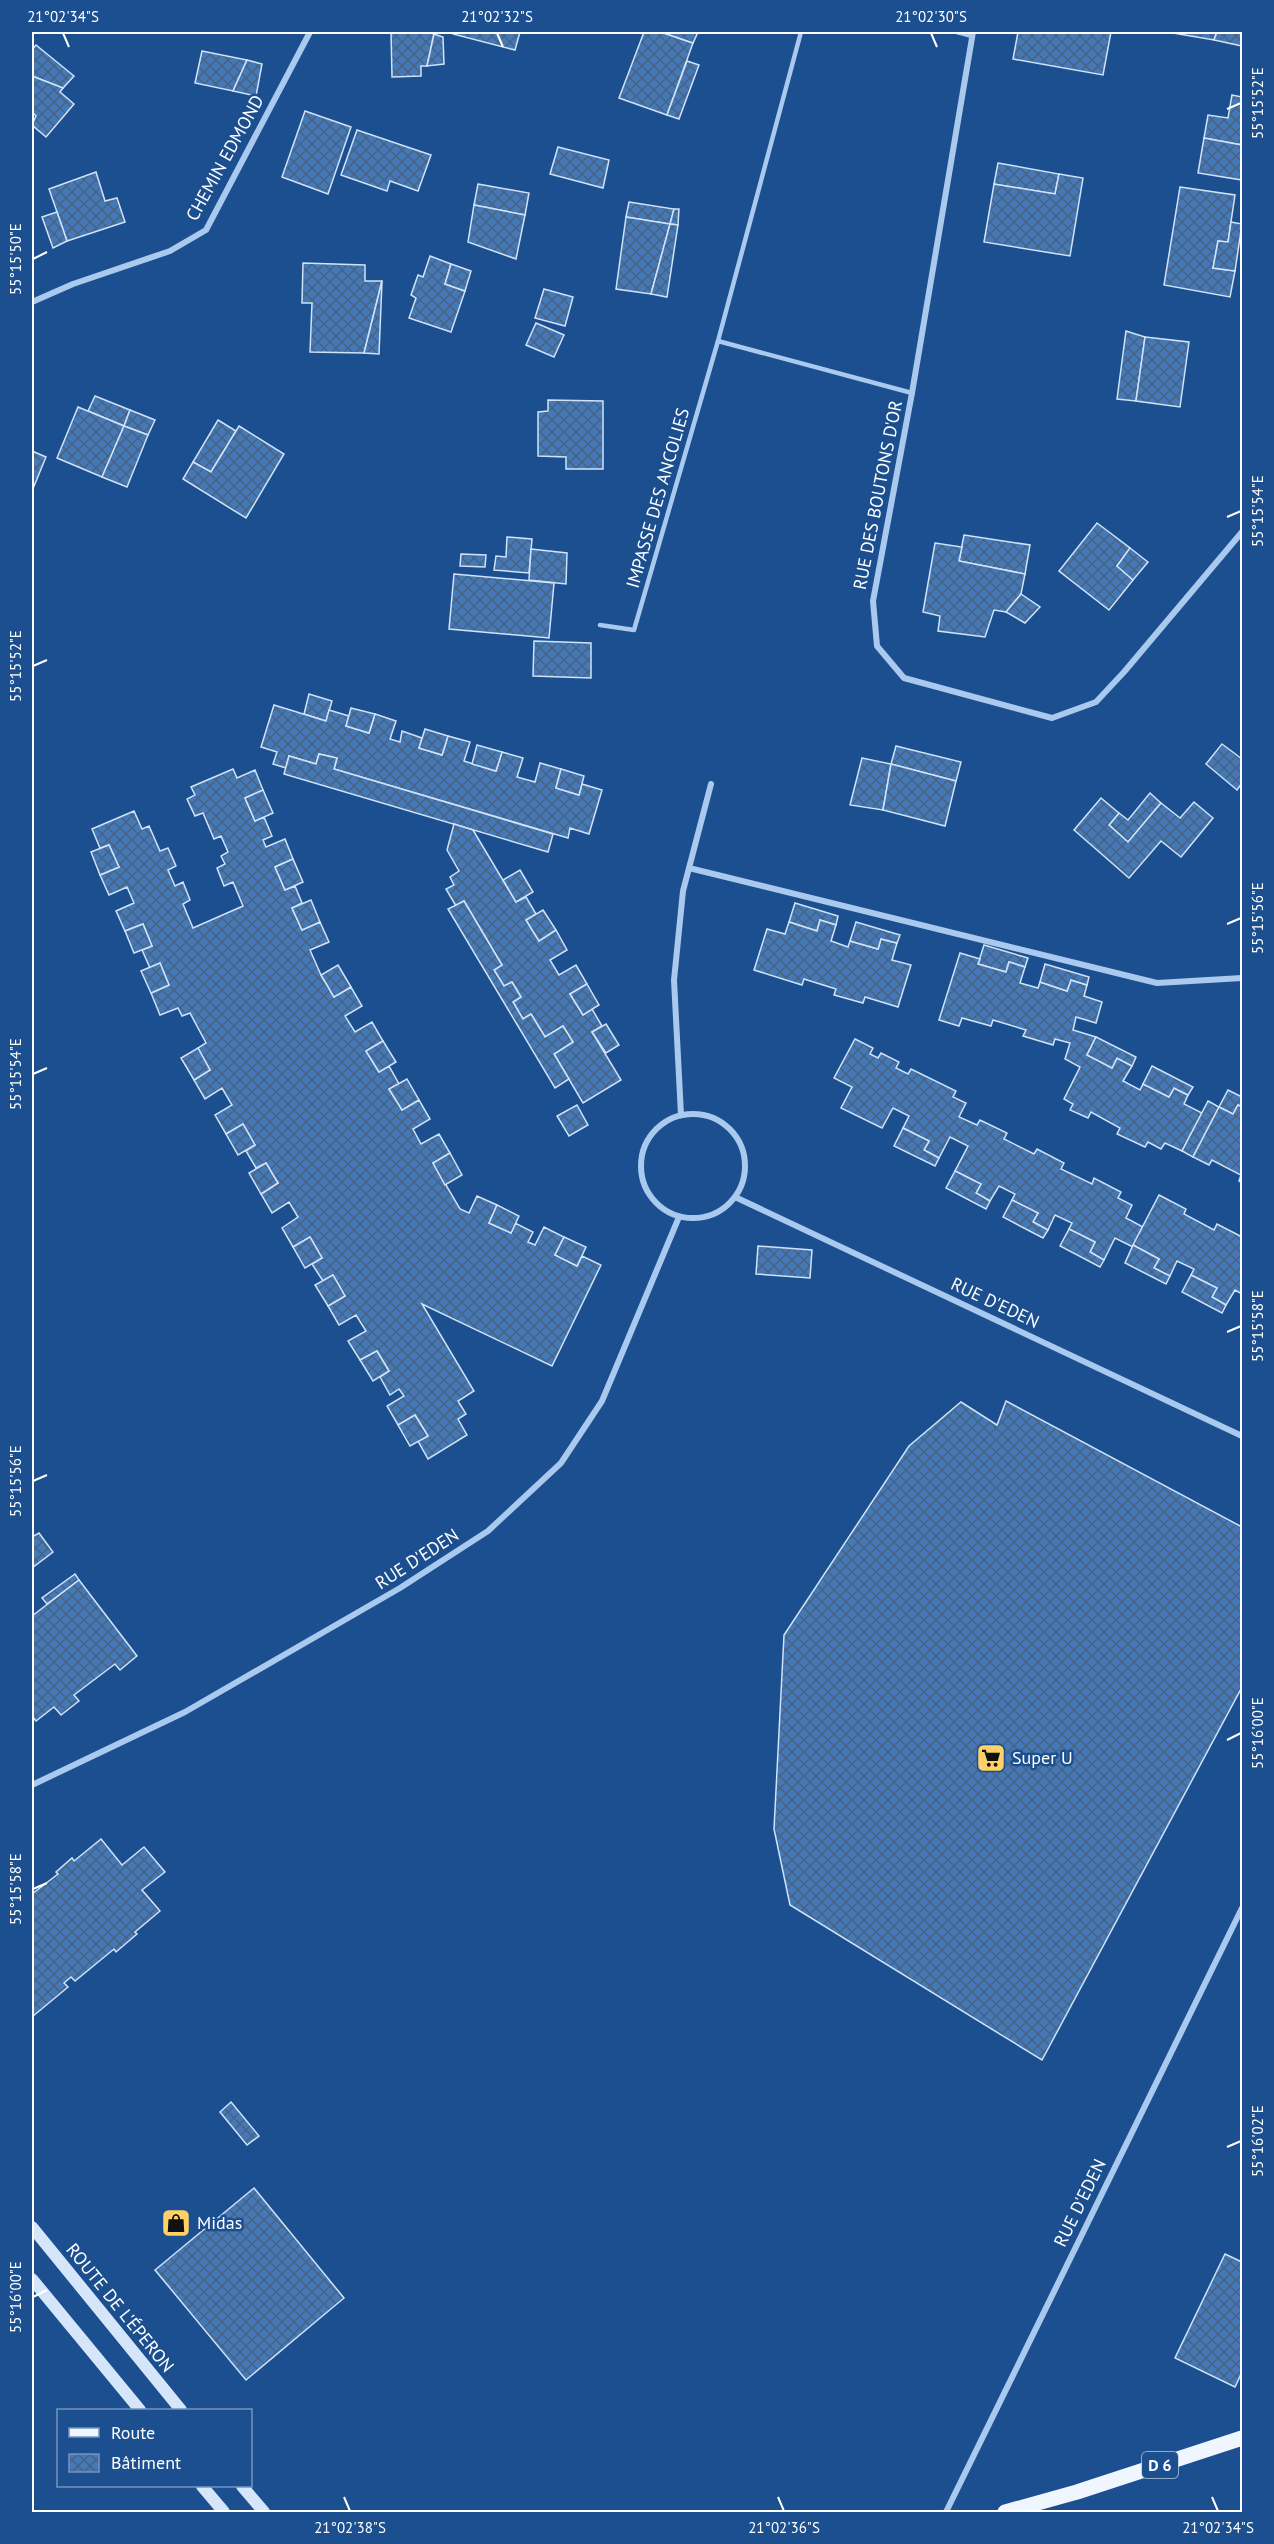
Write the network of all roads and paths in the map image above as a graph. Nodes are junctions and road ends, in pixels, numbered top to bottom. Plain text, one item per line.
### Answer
1 (310, 32) edge
2 (801, 32) edge
3 (957, 32) edge
4 (972, 34) edge
5 (32, 302) edge
6 (718, 341) junction
7 (912, 393) junction
8 (1242, 532) edge
9 (600, 624) dead end
10 (711, 784) dead end
11 (689, 868) junction
12 (1242, 978) edge
13 (681, 1115) junction
14 (735, 1197) junction
15 (679, 1217) junction
16 (1242, 1436) edge
17 (32, 1785) edge
18 (1242, 1908) edge
19 (32, 2228) edge
20 (32, 2279) edge
21 (139, 2409) edge
22 (180, 2409) edge
23 (1242, 2438) edge
24 (203, 2487) edge
25 (243, 2487) edge
26 (1077, 2492) junction
27 (224, 2512) edge
28 (264, 2512) edge
29 (946, 2512) edge
30 (1005, 2512) edge
31 (1045, 2512) edge

1 - 5 street, CHEMIN EDMOND
2 - 6 lane, IMPASSE DES ANCOLIES
3 - 4 lane
4 - 7 street, RUE DES BOUTONS D'OR
6 - 7 lane
6 - 9 lane, IMPASSE DES ANCOLIES
7 - 8 street, RUE DES BOUTONS D'OR
10 - 11 street
11 - 12 street
11 - 13 street
13 - 14 street
13 - 15 street
14 - 15 street
14 - 16 street, RUE D'EDEN
15 - 17 street, RUE D'EDEN
18 - 29 street, RUE D'EDEN
19 - 22 main road, ROUTE DE L'ÉPERON
20 - 21 main road
23 - 26 main road, D 6
24 - 27 main road
25 - 28 main road
26 - 30 main road, D 6
26 - 31 main road, D 6

